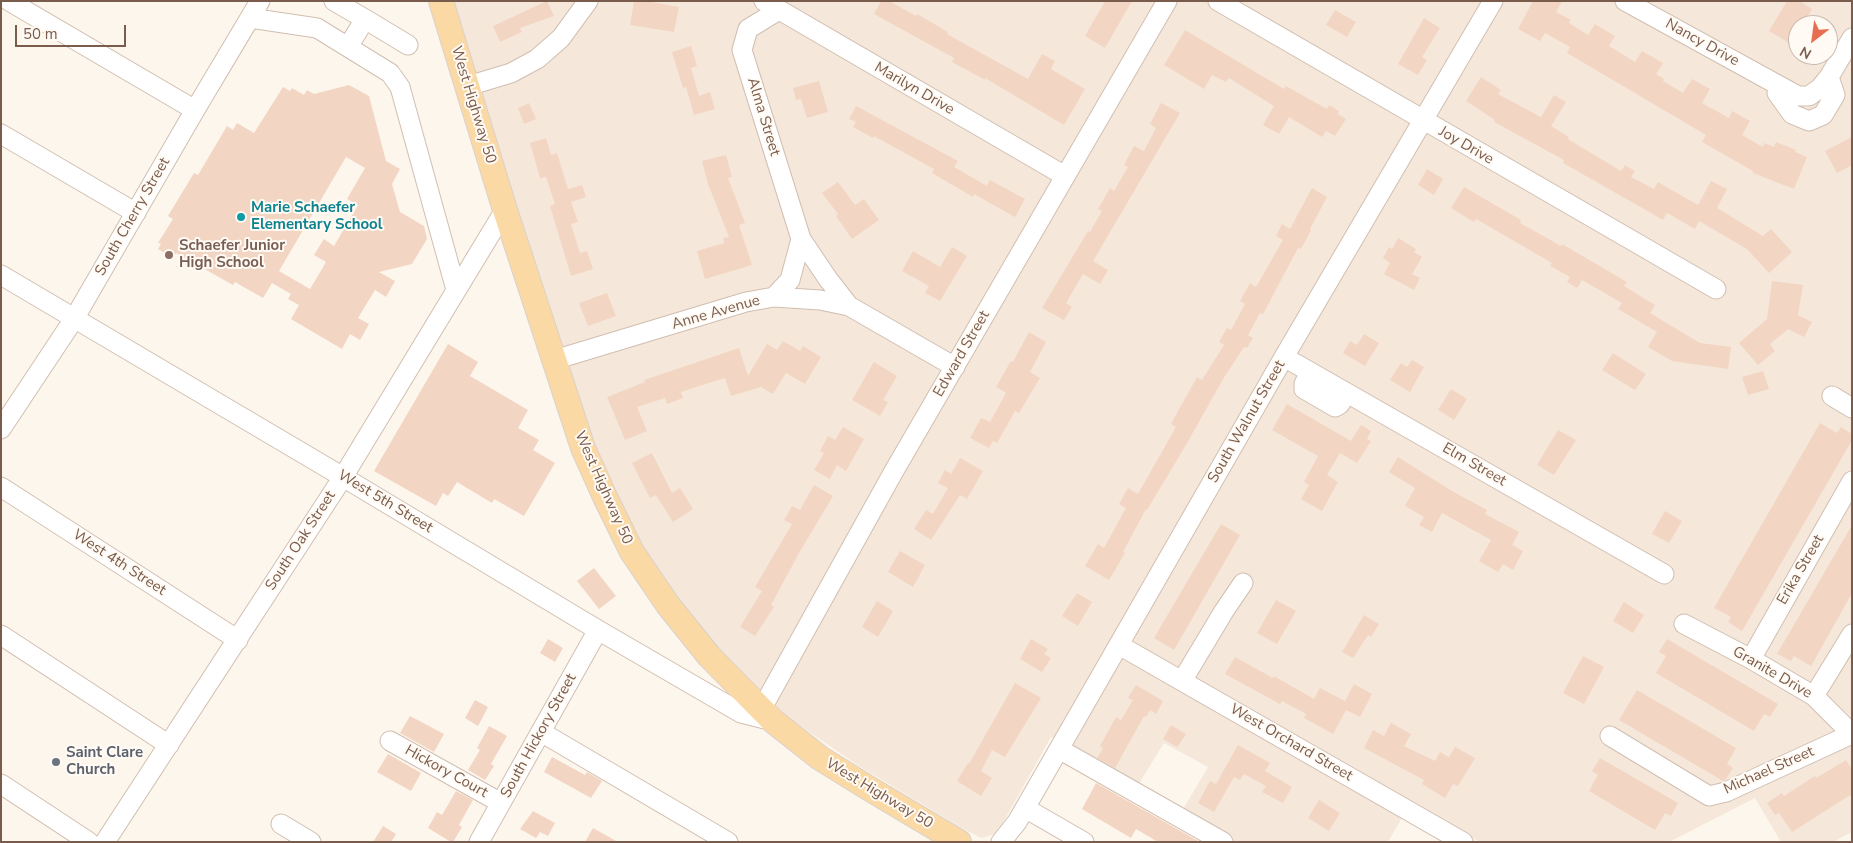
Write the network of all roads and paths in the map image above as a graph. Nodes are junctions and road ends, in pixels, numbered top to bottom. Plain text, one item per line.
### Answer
1 (9, 1) edge
2 (334, 1) edge
3 (442, 1) edge
4 (588, 1) edge
5 (1168, 1) edge
6 (1218, 1) edge
7 (1493, 1) edge
8 (1625, 1) edge
9 (255, 6) edge
10 (771, 6) edge
11 (362, 12) edge
12 (1852, 38) edge
13 (408, 45) dead end
14 (348, 47) junction
15 (1829, 77) junction
16 (468, 86) junction
17 (1778, 86) junction
18 (195, 110) junction
19 (1422, 120) junction
20 (1, 134) edge
21 (1065, 176) junction
22 (505, 210) junction
23 (136, 213) junction
24 (801, 239) junction
25 (1, 275) edge
26 (1716, 288) dead end
27 (456, 290) junction
28 (774, 297) junction
29 (849, 306) junction
30 (74, 319) junction
31 (1284, 357) junction
32 (554, 360) junction
33 (955, 367) junction
34 (1832, 396) dead end
35 (1852, 408) edge
36 (1, 429) edge
37 (343, 476) junction
38 (1852, 481) edge
39 (1, 487) edge
40 (1664, 574) dead end
41 (1243, 583) dead end
42 (1684, 624) dead end
43 (598, 630) junction
44 (1852, 634) edge
45 (1, 635) edge
46 (238, 640) junction
47 (1119, 645) junction
48 (1750, 659) junction
49 (1182, 681) junction
50 (1814, 696) junction
51 (767, 716) junction
52 (541, 732) junction
53 (1852, 734) edge
54 (1610, 736) dead end
55 (390, 741) dead end
56 (169, 744) junction
57 (1059, 749) junction
58 (1, 784) edge
59 (501, 803) junction
60 (1025, 808) junction
61 (281, 824) dead end
62 (485, 840) edge
63 (89, 842) edge
64 (105, 842) edge
65 (311, 842) edge
66 (728, 842) edge
67 (960, 842) edge
68 (1001, 842) edge
69 (1084, 842) edge
70 (1223, 842) edge
71 (1463, 842) edge

1 - 18 street
2 - 11 street
3 - 16 main road, West Highway 50
4 - 16 street
5 - 21 street, Edward Street
6 - 19 street, Joy Drive
7 - 19 street, South Walnut Street
8 - 17 street, Nancy Drive
9 - 14 street
9 - 18 street, South Cherry Street
10 - 21 street, Marilyn Drive
10 - 24 street, Alma Street
11 - 13 street
11 - 14 street
12 - 15 street
14 - 27 street
15 - 17 street, Nancy Drive
15 - 17 street
16 - 22 main road, West Highway 50
18 - 23 street, South Cherry Street
19 - 26 street, Joy Drive
19 - 31 street, South Walnut Street
20 - 23 street
21 - 33 street, Edward Street
22 - 27 street, South Oak Street
22 - 32 main road, West Highway 50
23 - 30 street, South Cherry Street
24 - 28 street
24 - 29 street, Alma Street
25 - 30 street, West 5th Street
27 - 37 street, South Oak Street
28 - 29 street, Anne Avenue
28 - 32 street, Anne Avenue
29 - 33 street, Anne Avenue
30 - 36 street, South Cherry Street
30 - 37 street, West 5th Street
31 - 40 street, Elm Street
31 - 47 street, South Walnut Street
32 - 51 main road, West Highway 50
33 - 51 street, Edward Street
34 - 35 street
37 - 43 street, West 5th Street
37 - 46 street, South Oak Street
38 - 48 street, Erika Street
39 - 46 street, West 4th Street
41 - 49 street
42 - 48 street, Granite Drive
43 - 51 street, West 5th Street
43 - 52 street, South Hickory Street
44 - 50 street
45 - 56 street
46 - 56 street, South Oak Street
47 - 49 street, West Orchard Street
47 - 57 street, South Walnut Street
48 - 50 street, Granite Drive
49 - 71 street, West Orchard Street
50 - 53 street, Granite Drive
51 - 67 main road, West Highway 50
52 - 59 street, South Hickory Street
52 - 66 street
53 - 54 street, Michael Street
55 - 59 street, Hickory Court
56 - 64 street, South Oak Street
57 - 60 street, South Walnut Street
57 - 70 street
58 - 63 street
59 - 62 street, South Hickory Street
60 - 68 street, South Walnut Street
60 - 69 street
61 - 65 street

